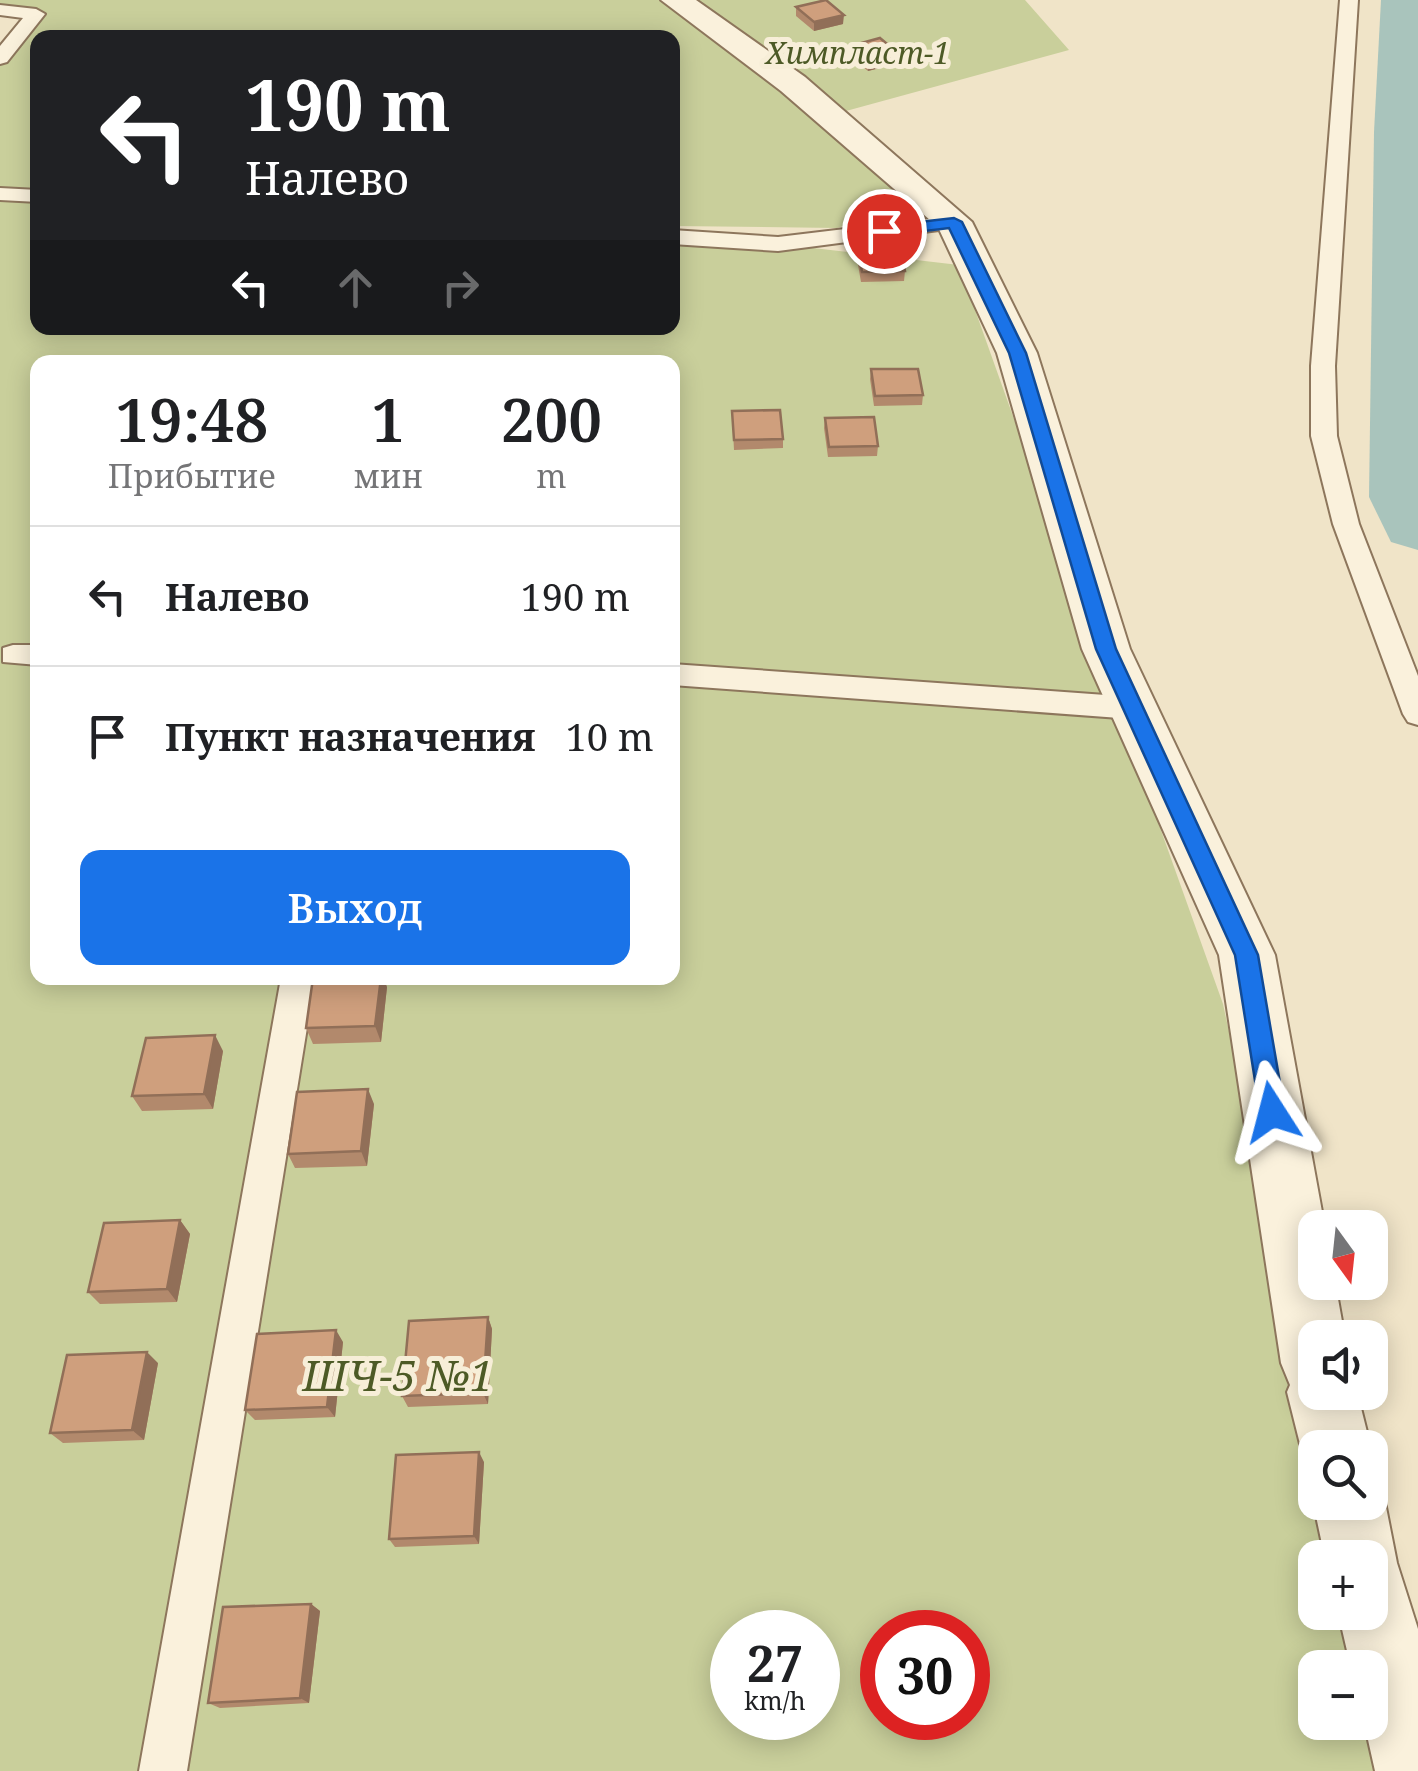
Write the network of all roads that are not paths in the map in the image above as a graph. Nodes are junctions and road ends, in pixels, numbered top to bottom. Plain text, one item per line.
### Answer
1 (676, 0) edge
2 (1348, 0) edge
3 (0, 10) edge
4 (0, 58) edge
5 (0, 194) edge
6 (30, 196) edge
7 (954, 222) junction
8 (680, 238) edge
9 (680, 675) edge
10 (1134, 708) junction
11 (1418, 714) edge
12 (297, 985) edge
13 (1308, 1320) edge
14 (1380, 1630) edge
15 (163, 1771) edge
16 (1414, 1771) edge

1 - 7 street
2 - 11 lane
3 - 4 lane
5 - 6 lane
7 - 8 lane
7 - 10 street
9 - 10 lane
10 - 13 street
12 - 15 lane
14 - 16 street

